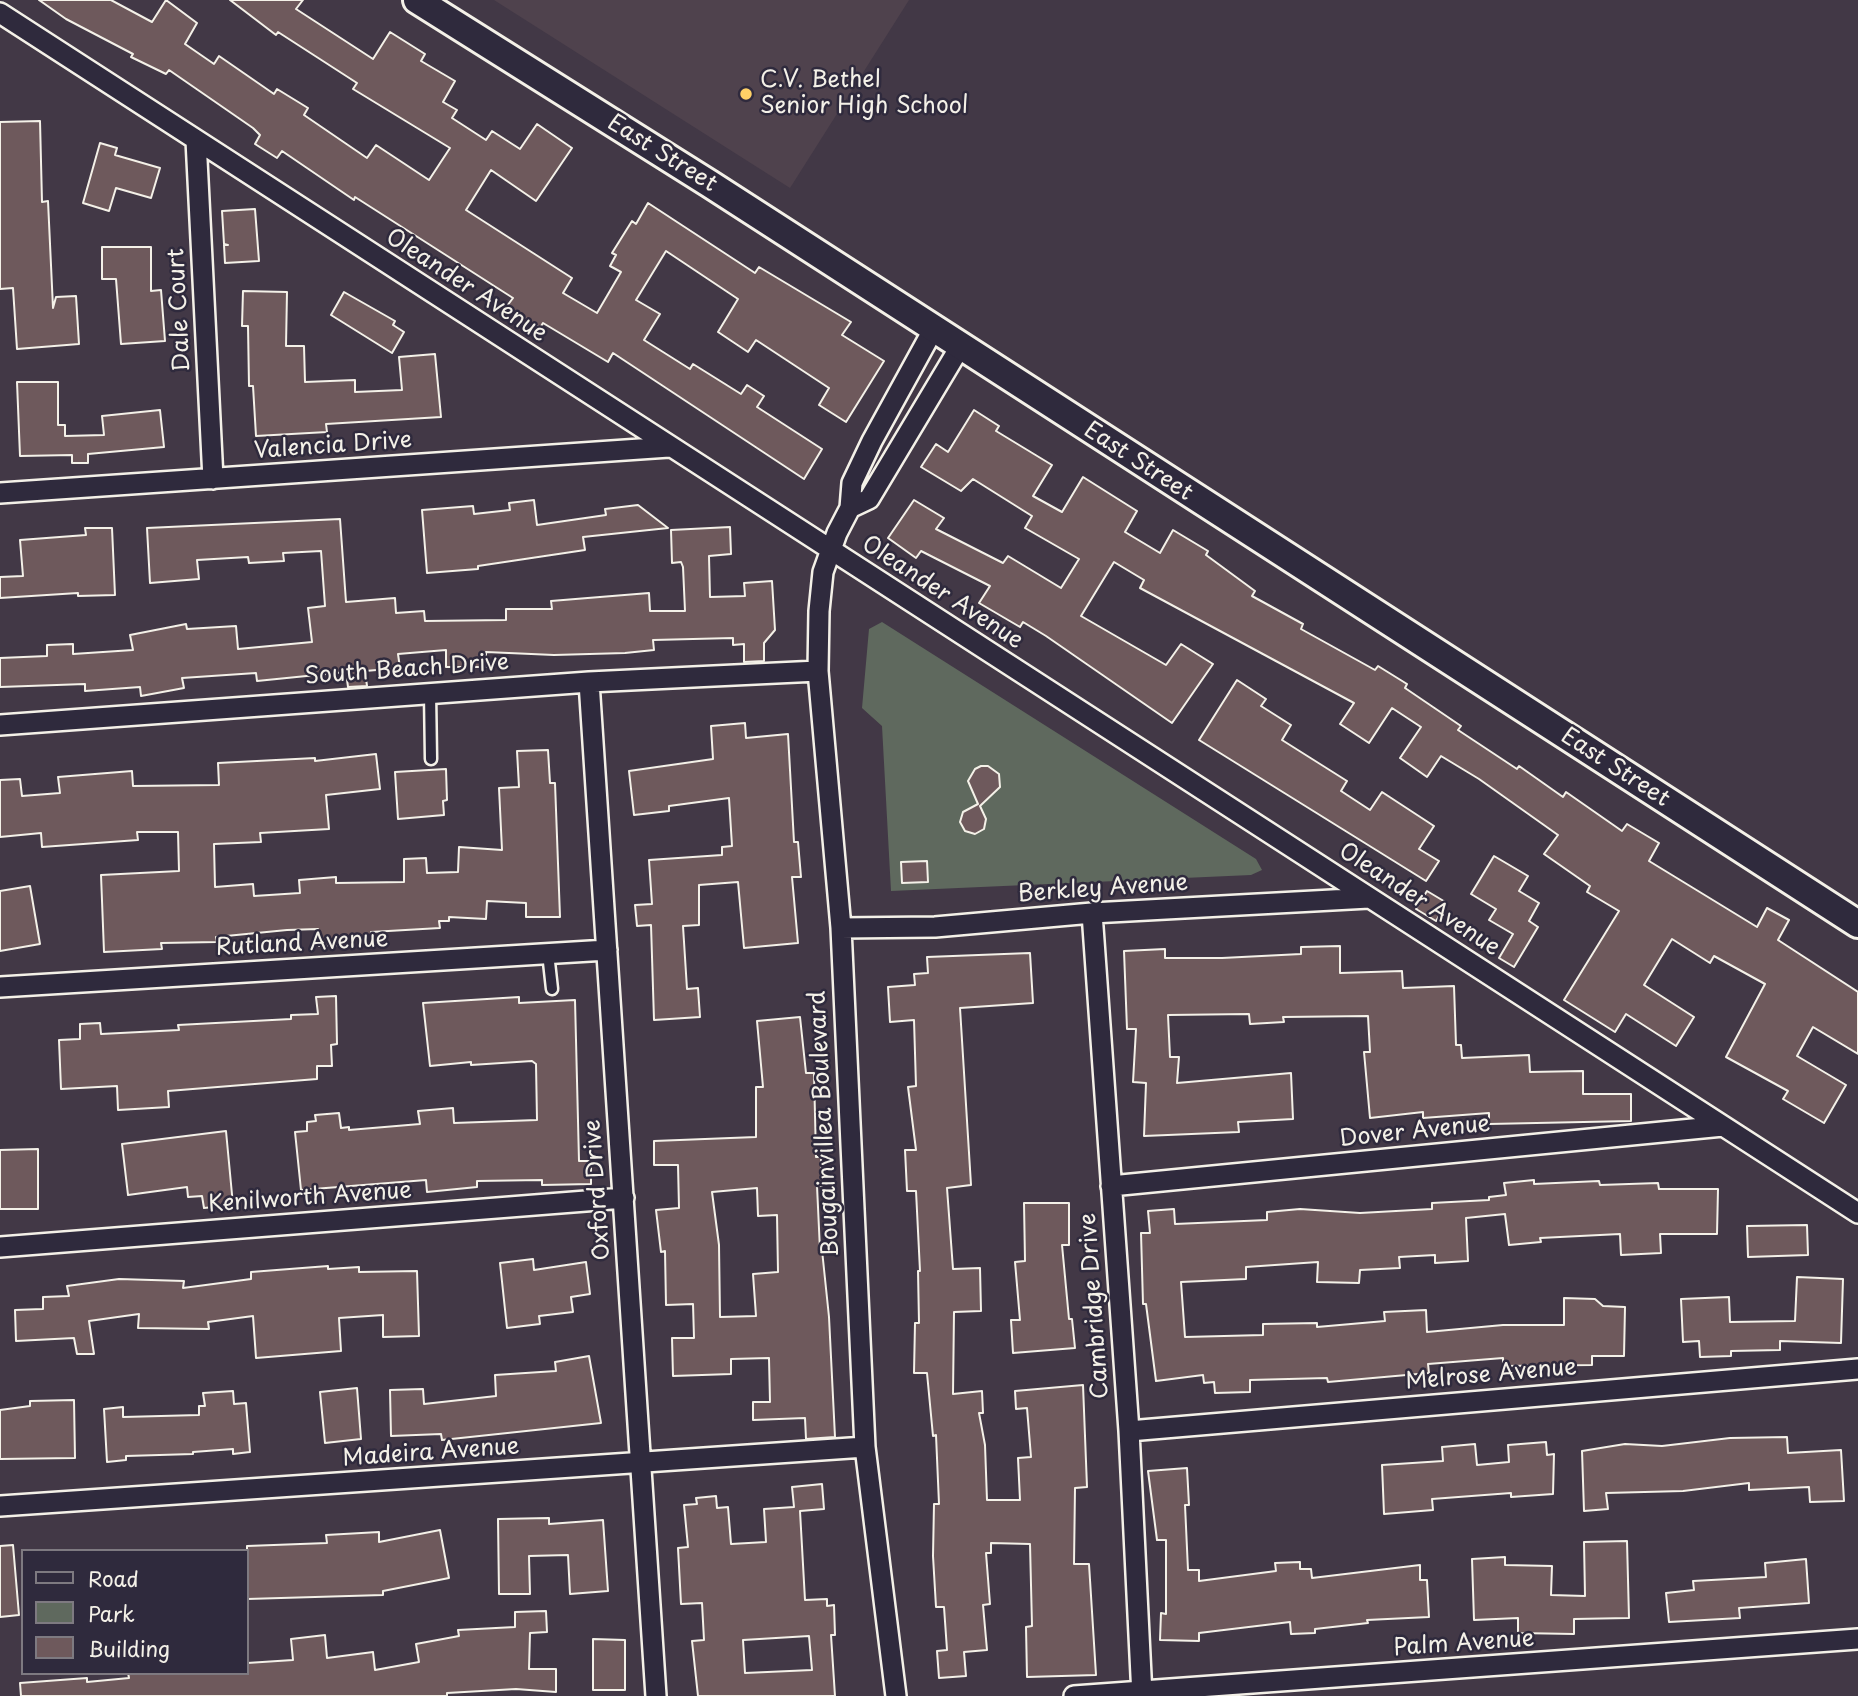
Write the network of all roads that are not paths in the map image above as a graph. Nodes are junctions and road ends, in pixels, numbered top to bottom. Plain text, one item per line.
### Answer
1 (417, 0) edge
2 (0, 13) edge
3 (196, 140) junction
4 (933, 330) junction
5 (960, 347) junction
6 (669, 447) junction
7 (214, 479) junction
8 (0, 494) edge
9 (850, 508) junction
10 (831, 550) junction
11 (817, 671) junction
12 (589, 681) junction
13 (430, 693) junction
14 (0, 725) edge
15 (432, 759) dead end
16 (1369, 898) junction
17 (1092, 913) junction
18 (1858, 925) edge
19 (841, 928) junction
20 (607, 950) junction
21 (548, 953) junction
22 (0, 987) edge
23 (552, 989) dead end
24 (1723, 1126) junction
25 (1111, 1186) junction
26 (624, 1198) junction
27 (1858, 1213) edge
28 (0, 1247) edge
29 (1858, 1368) edge
30 (1129, 1431) junction
31 (865, 1447) junction
32 (641, 1463) junction
33 (0, 1506) edge
34 (1858, 1639) edge
35 (1142, 1694) edge
36 (656, 1696) edge
37 (896, 1696) edge
38 (1074, 1696) edge

1 - 4 main road, East Street
2 - 3 street, Oleander Avenue
3 - 6 street, Oleander Avenue
3 - 7 street, Dale Court
4 - 5 main road, East Street
4 - 9 street
5 - 9 street
5 - 18 main road, East Street
6 - 7 street, Valencia Drive
6 - 10 street, Oleander Avenue
7 - 8 street, Valencia Drive
9 - 10 street, Bougainvillea Boulevard
10 - 11 street, Bougainvillea Boulevard
10 - 16 street, Oleander Avenue
11 - 12 street, South Beach Drive
11 - 19 street, Bougainvillea Boulevard
12 - 13 street, South Beach Drive
12 - 20 street, Oxford Drive
13 - 14 street, South Beach Drive
13 - 15 lane
16 - 17 street, Berkley Avenue
16 - 24 street, Oleander Avenue
17 - 19 street, Berkley Avenue
17 - 25 street, Cambridge Drive
19 - 31 street, Bougainvillea Boulevard
20 - 21 street, Rutland Avenue
20 - 26 street, Oxford Drive
21 - 22 street, Rutland Avenue
21 - 23 lane
24 - 25 street, Dover Avenue
24 - 27 street, Oleander Avenue
25 - 30 street, Cambridge Drive
26 - 28 street, Kenilworth Avenue
26 - 32 street, Oxford Drive
29 - 30 street, Melrose Avenue
30 - 35 street, Cambridge Drive
31 - 32 street, Madeira Avenue
31 - 37 street, Bougainvillea Boulevard
32 - 33 street, Madeira Avenue
32 - 36 street, Oxford Drive
34 - 35 street, Palm Avenue
35 - 38 street, Palm Avenue

